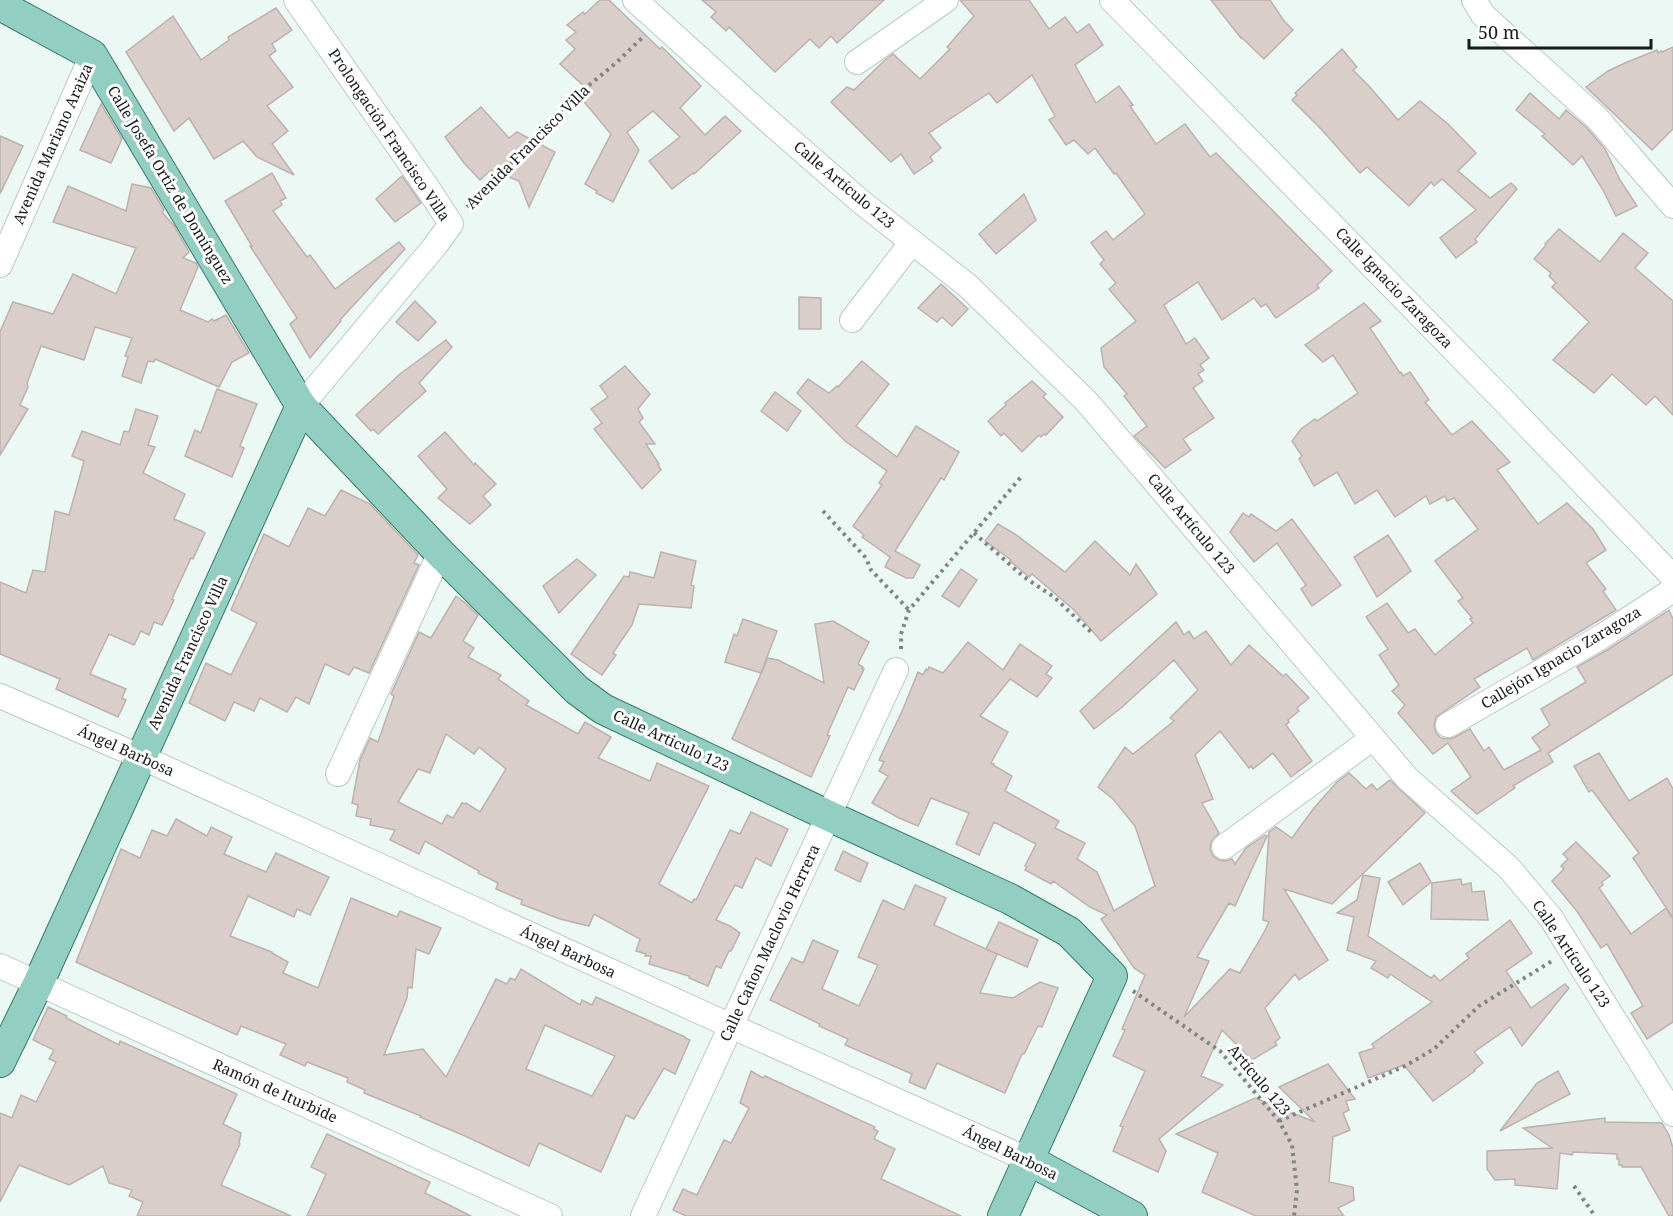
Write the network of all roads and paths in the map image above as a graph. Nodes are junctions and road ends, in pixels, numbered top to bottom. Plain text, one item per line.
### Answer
1 (296, 0) edge
2 (635, 0) edge
3 (946, 0) edge
4 (1112, 0) edge
5 (1474, 0) edge
6 (0, 5) edge
7 (658, 22) junction
8 (92, 55) junction
9 (857, 62) dead end
10 (1673, 206) edge
11 (451, 224) junction
12 (912, 242) junction
13 (0, 265) edge
14 (852, 320) dead end
15 (301, 406) junction
16 (1022, 477) dead end
17 (823, 511) dead end
18 (974, 533) junction
19 (440, 553) junction
20 (1673, 577) edge
21 (1673, 590) edge
22 (909, 609) junction
23 (1092, 633) dead end
24 (896, 670) joint
25 (0, 696) edge
26 (1448, 725) dead end
27 (1373, 738) junction
28 (141, 757) junction
29 (339, 774) dead end
30 (829, 816) junction
31 (1224, 847) dead end
32 (1571, 949) junction
33 (0, 966) edge
34 (1112, 976) junction
35 (38, 984) junction
36 (731, 1026) junction
37 (0, 1062) edge
38 (1673, 1114) edge
39 (1279, 1120) junction
40 (1029, 1160) junction
41 (1574, 1186) dead end
42 (550, 1216) edge
43 (643, 1216) edge
44 (1003, 1216) edge
45 (1132, 1216) edge
46 (1294, 1216) edge
47 (1595, 1216) edge

1 - 11 street, Prolongación Francisco Villa
2 - 7 street, Calle Artículo 123
3 - 9 street
4 - 20 street, Calle Ignacio Zaragoza
5 - 10 street
6 - 8 main road
7 - 11 path, Avenida Francisco Villa
7 - 12 street, Calle Artículo 123
8 - 13 street, Avenida Mariano Araiza
8 - 15 main road, Calle Josefa Ortiz de Domínguez
11 - 15 street, Prolongación Francisco Villa
12 - 14 street
12 - 27 street, Calle Artículo 123
15 - 19 main road, Calle Articulo 123
15 - 28 main road, Avenida Francisco Villa
16 - 18 path
17 - 22 path
18 - 22 path
18 - 23 path
19 - 29 street
19 - 30 main road, Calle Articulo 123
21 - 26 street, Callejón Ignacio Zaragoza
22 - 24 path
24 - 30 street, Calle Cañon Maclovio Herrera
25 - 28 street, Ángel Barbosa
27 - 31 street
27 - 32 street, Calle Artículo 123
28 - 35 main road, Avenida Francisco Villa
28 - 36 street, Ángel Barbosa
30 - 34 main road, Calle Articulo 123
30 - 36 street, Calle Cañon Maclovio Herrera
32 - 38 street, Calle Artículo 123
32 - 39 path
33 - 35 street, Ramón de Iturbide
34 - 39 path, Artículo 123
34 - 40 main road
35 - 37 main road, Avenida Francisco Villa
35 - 42 street, Ramón de Iturbide
36 - 40 street, Ángel Barbosa
36 - 43 street, Calle Cañon Maclovio Herrera
39 - 46 path, Artículo 123
40 - 44 main road
40 - 45 main road, Ángel Barbosa
41 - 47 path

